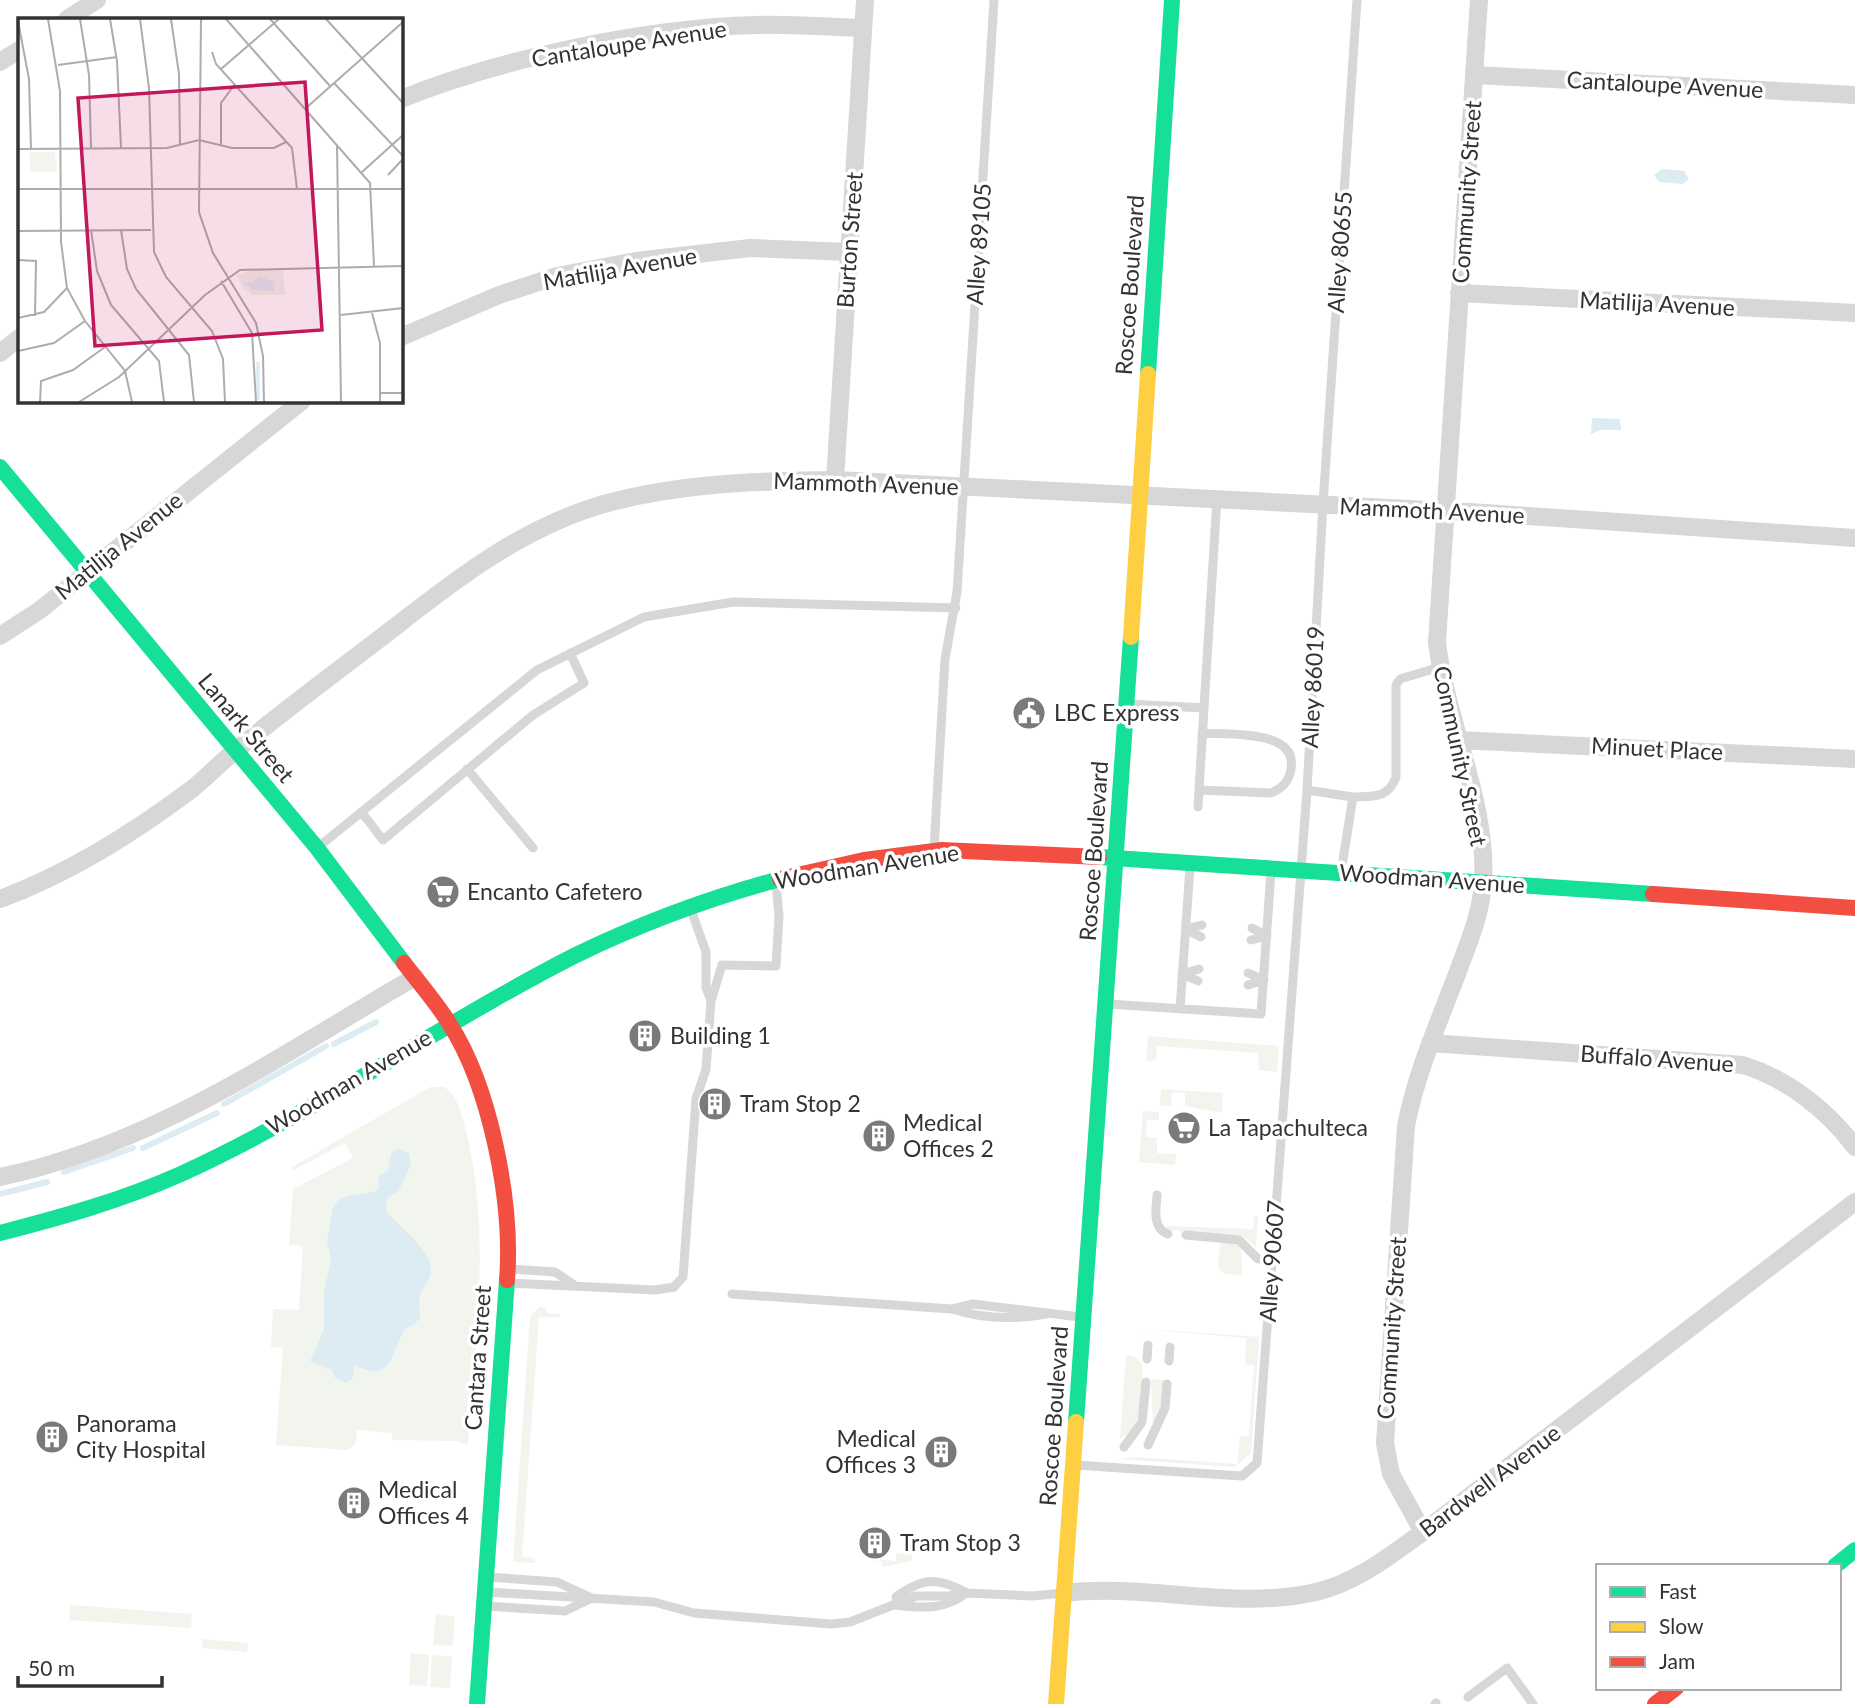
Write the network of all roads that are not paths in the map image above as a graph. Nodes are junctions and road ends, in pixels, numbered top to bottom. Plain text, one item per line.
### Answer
1 (97, 0) edge
2 (865, 0) edge
3 (994, 0) edge
4 (1172, 0) edge
5 (1357, 0) edge
6 (1479, 0) edge
7 (69, 18) edge
8 (863, 28) junction
9 (18, 51) edge
10 (0, 62) edge
11 (1475, 75) junction
12 (1855, 95) edge
13 (402, 99) edge
14 (849, 252) junction
15 (1460, 293) junction
16 (1855, 313) edge
17 (402, 337) edge
18 (18, 339) edge
19 (0, 353) edge
20 (301, 402) edge
21 (0, 467) edge
22 (835, 480) junction
23 (964, 487) junction
24 (1140, 494) junction
25 (1217, 498) junction
26 (1323, 504) junction
27 (1447, 511) junction
28 (1855, 538) edge
29 (88, 572) junction
30 (956, 608) junction
31 (0, 636) edge
32 (570, 653) junction
33 (1440, 667) junction
34 (1127, 704) junction
35 (1204, 708) junction
36 (1202, 733) junction
37 (1458, 740) junction
38 (234, 751) junction
39 (1855, 759) edge
40 (467, 769) junction
41 (1199, 790) junction
42 (1307, 790) junction
43 (1353, 797) junction
44 (1198, 807) dead end
45 (363, 814) junction
46 (317, 848) junction
47 (533, 848) dead end
48 (934, 851) junction
49 (1117, 858) junction
50 (1190, 862) junction
51 (1272, 868) junction
52 (1301, 870) junction
53 (1341, 873) junction
54 (776, 880) junction
55 (1483, 882) junction
56 (0, 899) edge
57 (689, 905) junction
58 (1855, 908) edge
59 (1202, 925) dead end
60 (1252, 928) dead end
61 (1185, 929) junction
62 (1267, 936) junction
63 (1201, 937) dead end
64 (1251, 940) dead end
65 (1199, 969) dead end
66 (1248, 973) dead end
67 (1182, 974) junction
68 (415, 977) junction
69 (1264, 980) junction
70 (1198, 981) dead end
71 (1248, 985) dead end
72 (711, 1001) junction
73 (1107, 1004) junction
74 (1180, 1009) junction
75 (450, 1024) junction
76 (1430, 1043) junction
77 (1855, 1147) edge
78 (0, 1177) edge
79 (1157, 1195) dead end
80 (1855, 1202) edge
81 (0, 1233) edge
82 (1168, 1234) dead end
83 (1186, 1235) dead end
84 (1258, 1259) dead end
85 (508, 1276) junction
86 (574, 1285) junction
87 (732, 1294) dead end
88 (1083, 1317) junction
89 (1148, 1345) dead end
90 (1170, 1347) dead end
91 (1147, 1359) dead end
92 (1169, 1361) dead end
93 (1146, 1382) dead end
94 (1167, 1384) dead end
95 (1148, 1445) dead end
96 (1124, 1447) dead end
97 (1073, 1465) junction
98 (1423, 1532) junction
99 (1855, 1550) edge
100 (1838, 1564) edge
101 (484, 1591) junction
102 (967, 1593) junction
103 (1065, 1593) junction
104 (592, 1598) junction
105 (886, 1605) junction
106 (1674, 1690) edge
107 (1468, 1697) dead end
108 (1660, 1703) edge
109 (477, 1704) edge
110 (1056, 1704) edge
111 (1533, 1704) edge

1 - 7 street
2 - 8 street, Burton Street
3 - 23 lane, Alley 89105
4 - 24 main road, Roscoe Boulevard
5 - 26 lane, Alley 80655
6 - 11 street, Community Street
8 - 13 street, Cantaloupe Avenue
8 - 14 street, Burton Street
9 - 10 street
11 - 12 street, Cantaloupe Avenue
11 - 15 street, Community Street
14 - 17 street, Matilija Avenue
14 - 22 street, Burton Street
15 - 16 street, Matilija Avenue
15 - 27 street, Community Street
18 - 19 street
20 - 29 street, Matilija Avenue
21 - 29 main road, Lanark Street
22 - 23 street, Mammoth Avenue
22 - 38 street, Mammoth Avenue
23 - 24 street, Mammoth Avenue
23 - 30 lane, Alley 89105
24 - 25 street, Mammoth Avenue
24 - 34 main road, Roscoe Boulevard
25 - 26 street, Mammoth Avenue
25 - 35 lane
26 - 27 street, Mammoth Avenue
26 - 42 lane, Alley 86019
27 - 28 street, Mammoth Avenue
27 - 33 street, Community Street
29 - 31 street, Matilija Avenue
29 - 38 main road, Lanark Street
30 - 32 lane
30 - 48 lane, Alley 89105
32 - 40 lane
32 - 45 lane
33 - 37 street, Community Street
33 - 43 lane
34 - 35 lane
34 - 49 main road, Roscoe Boulevard
35 - 36 lane
36 - 41 lane
36 - 41 lane
37 - 39 street, Minuet Place
37 - 55 street, Community Street
38 - 46 main road, Lanark Street
38 - 56 street, Mammoth Avenue
40 - 45 lane
40 - 47 lane
41 - 44 lane
42 - 43 lane
42 - 52 lane, Alley 86019
43 - 53 lane
45 - 46 lane
46 - 68 main road, Lanark Street
48 - 49 main road, Woodman Avenue
48 - 54 main road, Woodman Avenue
49 - 50 main road, Woodman Avenue
49 - 73 main road, Roscoe Boulevard
50 - 51 main road, Woodman Avenue
50 - 61 lane
51 - 52 main road, Woodman Avenue
51 - 62 lane
52 - 53 main road, Woodman Avenue
52 - 97 lane, Alley 90607
53 - 55 main road, Woodman Avenue
54 - 57 main road, Woodman Avenue
54 - 72 lane
55 - 58 main road, Woodman Avenue
55 - 76 street, Community Street
57 - 72 lane
57 - 75 main road, Woodman Avenue
59 - 61 lane
60 - 62 lane
61 - 63 lane
61 - 67 lane
62 - 64 lane
62 - 69 lane
65 - 67 lane
66 - 69 lane
67 - 70 lane
67 - 74 lane
68 - 75 main road, Lanark Street
68 - 78 street
69 - 71 lane
69 - 74 lane
72 - 86 lane
73 - 74 lane
73 - 88 main road, Roscoe Boulevard
75 - 81 main road, Woodman Avenue
75 - 85 main road, Cantara Street
76 - 77 street, Buffalo Avenue
76 - 98 street, Community Street
79 - 82 lane
80 - 98 street, Bardwell Avenue
83 - 84 lane
85 - 86 lane
85 - 86 lane
85 - 101 main road, Cantara Street
87 - 88 lane
88 - 97 main road, Roscoe Boulevard
89 - 91 lane
90 - 92 lane
93 - 96 lane
94 - 95 lane
97 - 103 main road, Roscoe Boulevard
98 - 103 street, Bardwell Avenue
99 - 100 main road
101 - 104 lane
101 - 104 lane
101 - 104 lane
101 - 109 main road, Cantara Street
102 - 103 lane
102 - 105 lane
102 - 105 lane
103 - 110 main road, Roscoe Boulevard
104 - 105 lane
106 - 108 main road
107 - 111 lane

